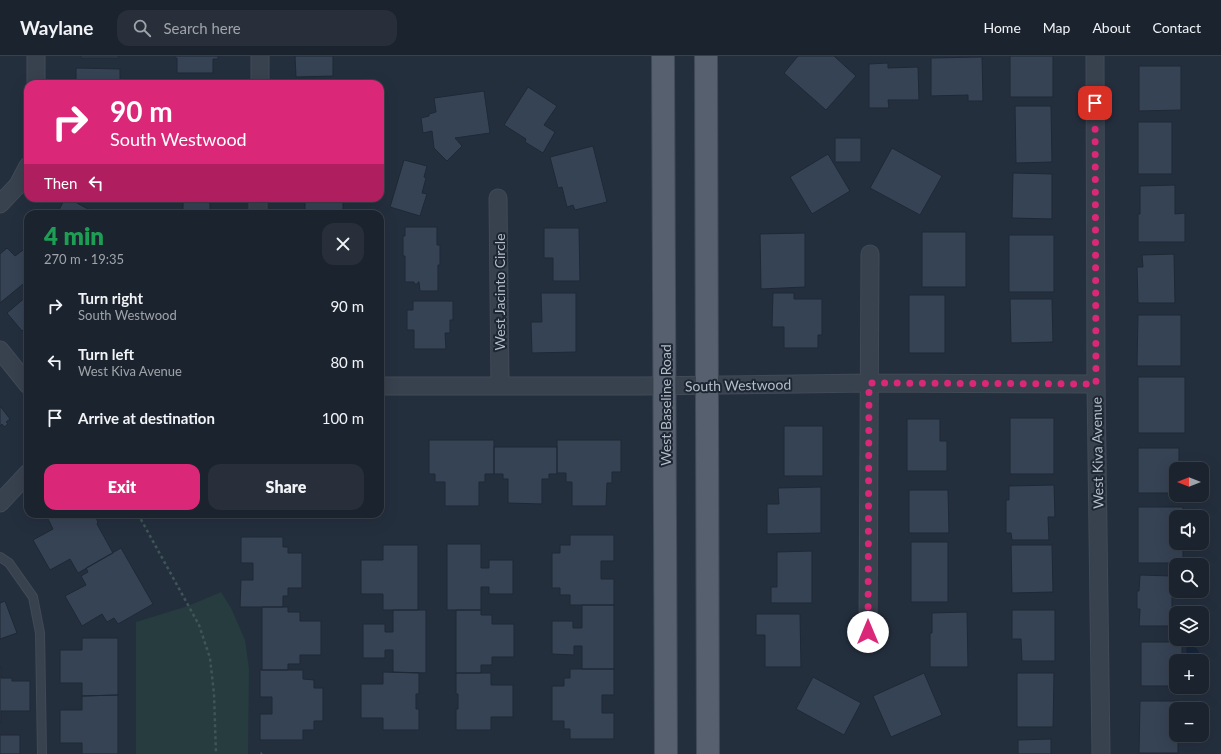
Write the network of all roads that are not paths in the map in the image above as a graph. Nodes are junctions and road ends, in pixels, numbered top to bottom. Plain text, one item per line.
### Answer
1 (36, 56) edge
2 (260, 56) edge
3 (662, 56) edge
4 (690, 56) edge
5 (706, 56) edge
6 (1095, 56) edge
7 (36, 80) edge
8 (260, 80) edge
9 (706, 120) junction
10 (24, 174) edge
11 (498, 198) dead end
12 (0, 204) edge
13 (870, 254) dead end
14 (0, 350) edge
15 (24, 380) edge
16 (869, 383) junction
17 (1096, 384) junction
18 (384, 386) edge
19 (500, 386) junction
20 (665, 386) junction
21 (706, 386) junction
22 (24, 478) edge
23 (0, 502) edge
24 (0, 557) edge
25 (868, 632) dead end
26 (42, 754) edge
27 (666, 754) edge
28 (708, 754) edge
29 (1101, 754) edge

1 - 7 street
2 - 8 street
3 - 20 main road, West Baseline Road
4 - 9 main road
5 - 9 main road
6 - 17 street, West Kiva Avenue
9 - 21 main road
10 - 12 street
11 - 19 street, West Jacinto Circle
13 - 16 street
14 - 15 street
16 - 17 street, South Westwood
16 - 21 street, South Westwood
16 - 25 street
17 - 29 street, West Kiva Avenue
18 - 19 street, South Westwood
19 - 20 street, South Westwood
20 - 21 street, South Westwood
20 - 27 main road, West Baseline Road
21 - 28 main road
22 - 23 street
24 - 26 lane

